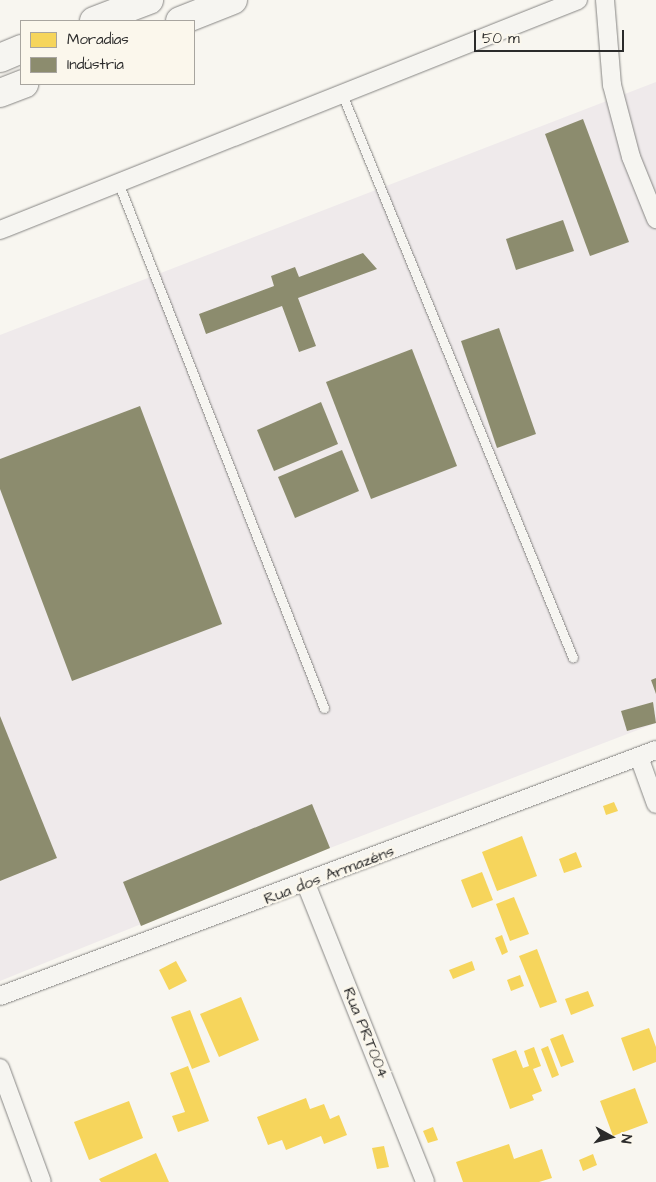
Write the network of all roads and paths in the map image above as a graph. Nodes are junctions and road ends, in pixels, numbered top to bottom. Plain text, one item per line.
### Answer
1 (149, 0) edge
2 (233, 0) edge
3 (578, 0) edge
4 (605, 0) edge
5 (97, 20) edge
6 (183, 20) edge
7 (20, 50) edge
8 (0, 58) edge
9 (21, 85) edge
10 (0, 93) edge
11 (342, 94) junction
12 (118, 181) junction
13 (656, 219) edge
14 (0, 230) edge
15 (573, 658) dead end
16 (324, 708) dead end
17 (656, 750) edge
18 (639, 757) junction
19 (656, 804) edge
20 (306, 884) junction
21 (0, 996) edge
22 (0, 1068) edge
23 (42, 1182) edge
24 (425, 1182) edge

1 - 5 highway
2 - 6 highway
3 - 11 street
4 - 13 street
7 - 8 highway
9 - 10 highway
11 - 12 street
11 - 15 lane
12 - 14 street
12 - 16 lane
17 - 18 street, Rua dos Armazéns
18 - 19 street
18 - 20 street, Rua dos Armazéns
20 - 21 street, Rua dos Armazéns
20 - 24 street, Rua PRT004
22 - 23 street

